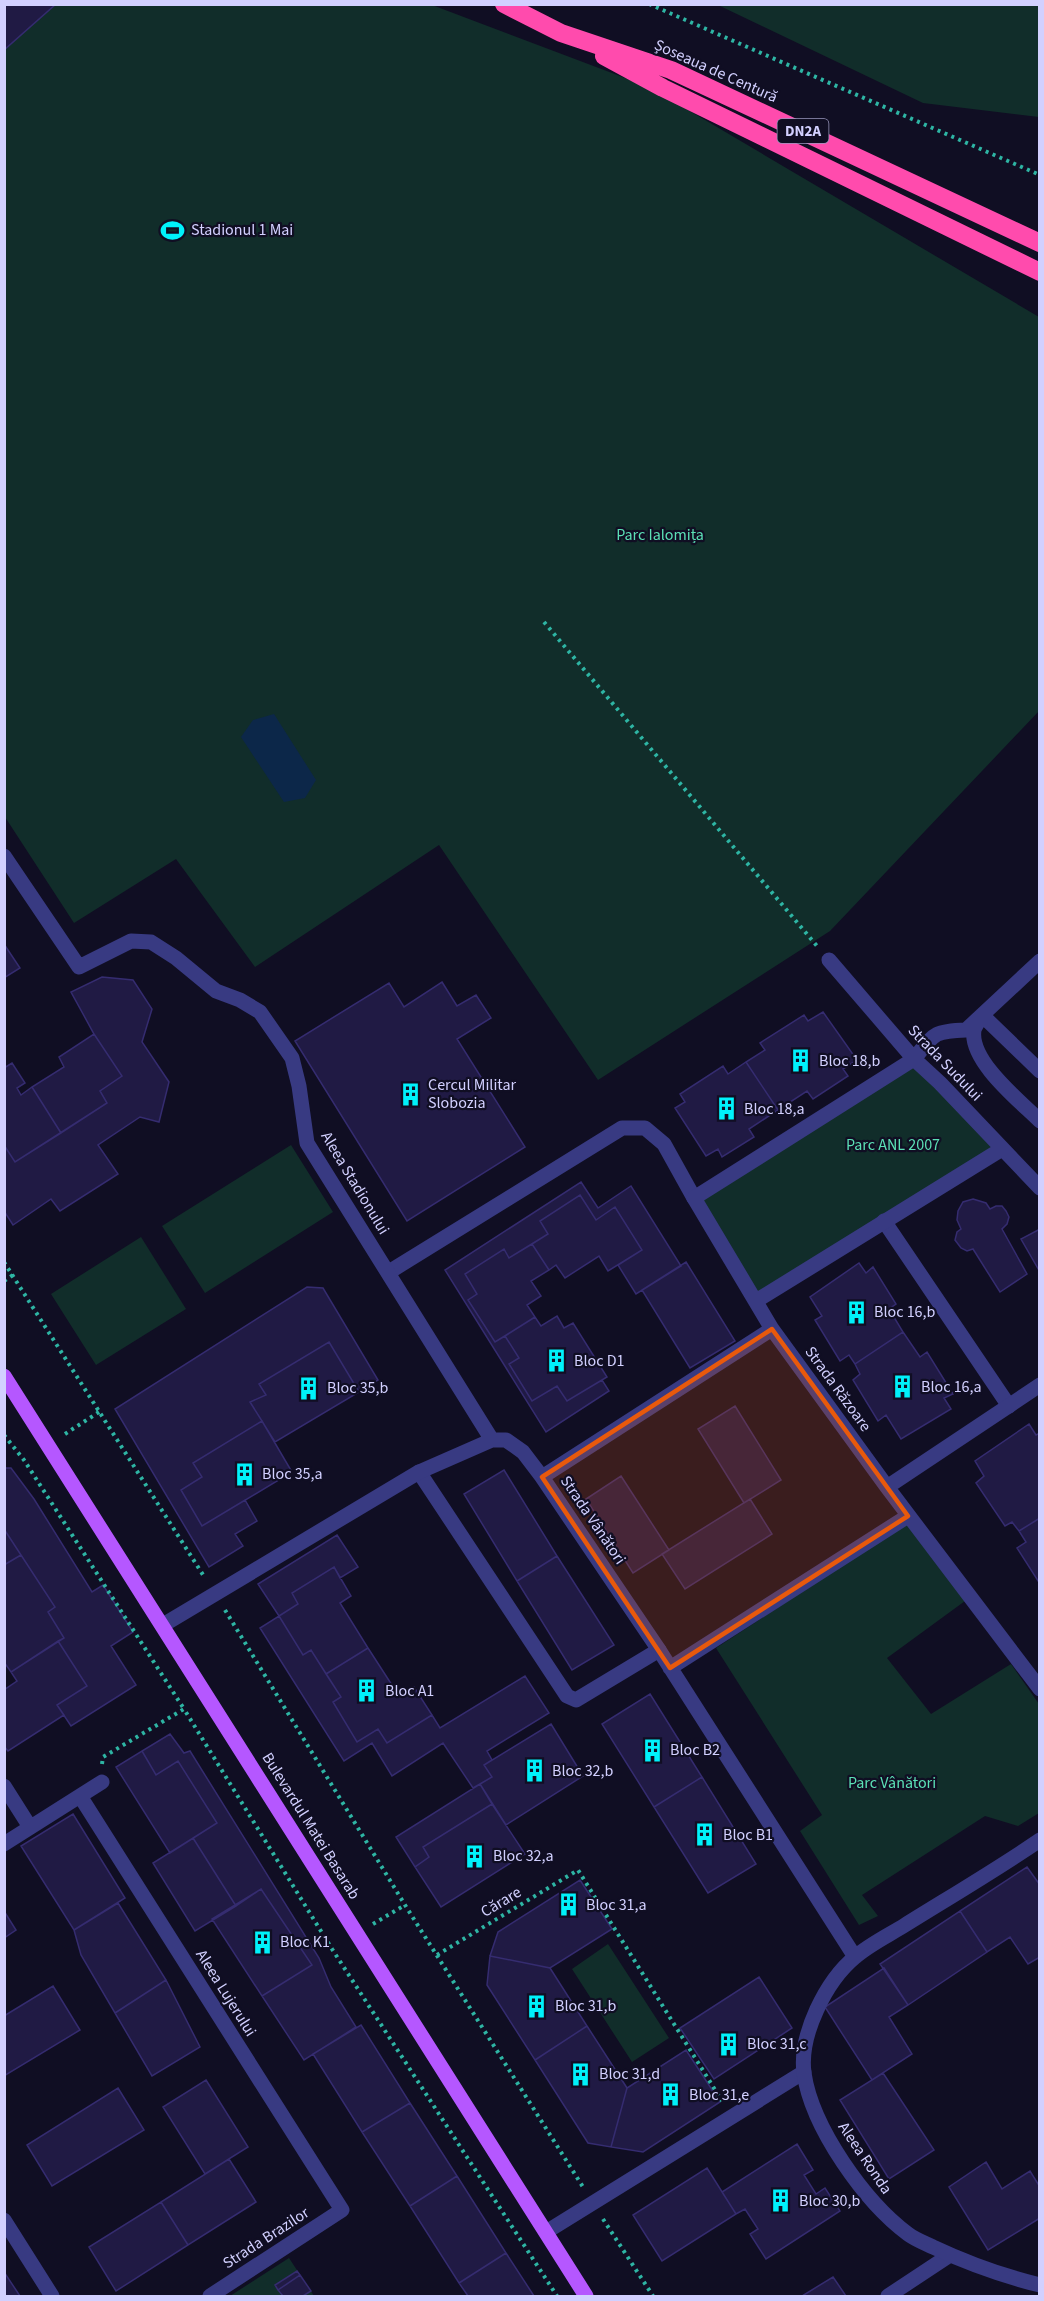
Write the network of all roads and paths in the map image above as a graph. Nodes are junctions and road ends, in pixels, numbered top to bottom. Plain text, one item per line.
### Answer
1 (504, 4) edge
2 (649, 4) edge
3 (561, 33) junction
4 (1040, 175) edge
5 (971, 212) junction
6 (1040, 243) edge
7 (1040, 254) edge
8 (1040, 272) edge
9 (544, 622) dead end
10 (4, 856) edge
11 (829, 960) joint
12 (1040, 961) edge
13 (982, 1015) junction
14 (914, 1059) junction
15 (1040, 1071) edge
16 (1040, 1121) edge
17 (1002, 1149) junction
18 (1040, 1188) edge
19 (694, 1197) junction
20 (884, 1221) junction
21 (4, 1262) edge
22 (389, 1272) junction
23 (13, 1275) junction
24 (4, 1281) edge
25 (756, 1301) junction
26 (772, 1329) junction
27 (4, 1376) edge
28 (1040, 1386) edge
29 (4, 1400) edge
30 (21, 1401) junction
31 (1009, 1406) junction
32 (4, 1435) edge
33 (492, 1440) junction
34 (419, 1472) junction
35 (542, 1477) junction
36 (886, 1487) junction
37 (908, 1516) junction
38 (215, 1594) junction
39 (163, 1625) junction
40 (659, 1650) junction
41 (670, 1668) junction
42 (1034, 1669) edge
43 (1040, 1689) edge
44 (184, 1709) junction
45 (102, 1782) joint
46 (4, 1786) edge
47 (80, 1796) junction
48 (30, 1827) junction
49 (4, 1844) edge
50 (1037, 1844) edge
51 (437, 1955) junction
52 (855, 1957) junction
53 (804, 2072) junction
54 (732, 2117) junction
55 (593, 2203) junction
56 (342, 2210) joint
57 (4, 2220) edge
58 (546, 2232) junction
59 (950, 2255) junction
60 (1040, 2285) edge
61 (52, 2296) edge
62 (210, 2296) edge
63 (557, 2296) edge
64 (586, 2296) edge
65 (653, 2296) edge
66 (888, 2296) edge

1 - 3 highway, Șoseaua de Centură / DN2A
2 - 4 path
3 - 5 highway, Șoseaua de Centură / DN2A
3 - 8 highway
5 - 6 highway, Șoseaua de Centură / DN2A
5 - 7 highway
9 - 11 path
10 - 22 street, Aleea Stadionului
11 - 14 street, Strada Sudului
12 - 13 street
13 - 14 street
13 - 15 street
13 - 16 street
14 - 17 street, Strada Sudului
14 - 19 street
17 - 18 street, Strada Sudului
17 - 20 street
19 - 22 street, Strada Răzoare
19 - 25 street, Strada Răzoare
20 - 25 street
20 - 31 street
21 - 23 path
22 - 33 street, Aleea Stadionului
23 - 24 path
23 - 38 path
25 - 26 street, Strada Răzoare
26 - 35 street
26 - 36 street, Strada Răzoare
27 - 30 main road, Bulevardul Matei Basarab
28 - 31 street
29 - 30 street
30 - 39 main road, Bulevardul Matei Basarab
31 - 36 street
32 - 44 path
33 - 34 street
33 - 35 street, Strada Vânători
34 - 38 street
34 - 40 street
35 - 40 street, Strada Vânători
36 - 37 street, Strada Răzoare
37 - 41 street
37 - 42 street, Strada Răzoare
38 - 39 street
38 - 51 path
39 - 58 main road, Bulevardul Matei Basarab
40 - 41 street, Strada Vânători
41 - 52 street, Strada Vânători
42 - 43 street, Strada Răzoare
44 - 45 path
44 - 63 path
45 - 47 street
46 - 48 street
47 - 48 street
47 - 56 street, Aleea Lujerului
48 - 49 street
50 - 52 street, Aleea Ronda
51 - 54 path, Cărare
51 - 55 path
52 - 53 street, Aleea Ronda
53 - 54 street
53 - 59 street, Aleea Ronda
54 - 55 street
55 - 58 street
55 - 65 path
56 - 62 street, Strada Brazilor
57 - 61 street
58 - 64 main road, Bulevardul Matei Basarab
59 - 60 street, Aleea Ronda
59 - 66 street

